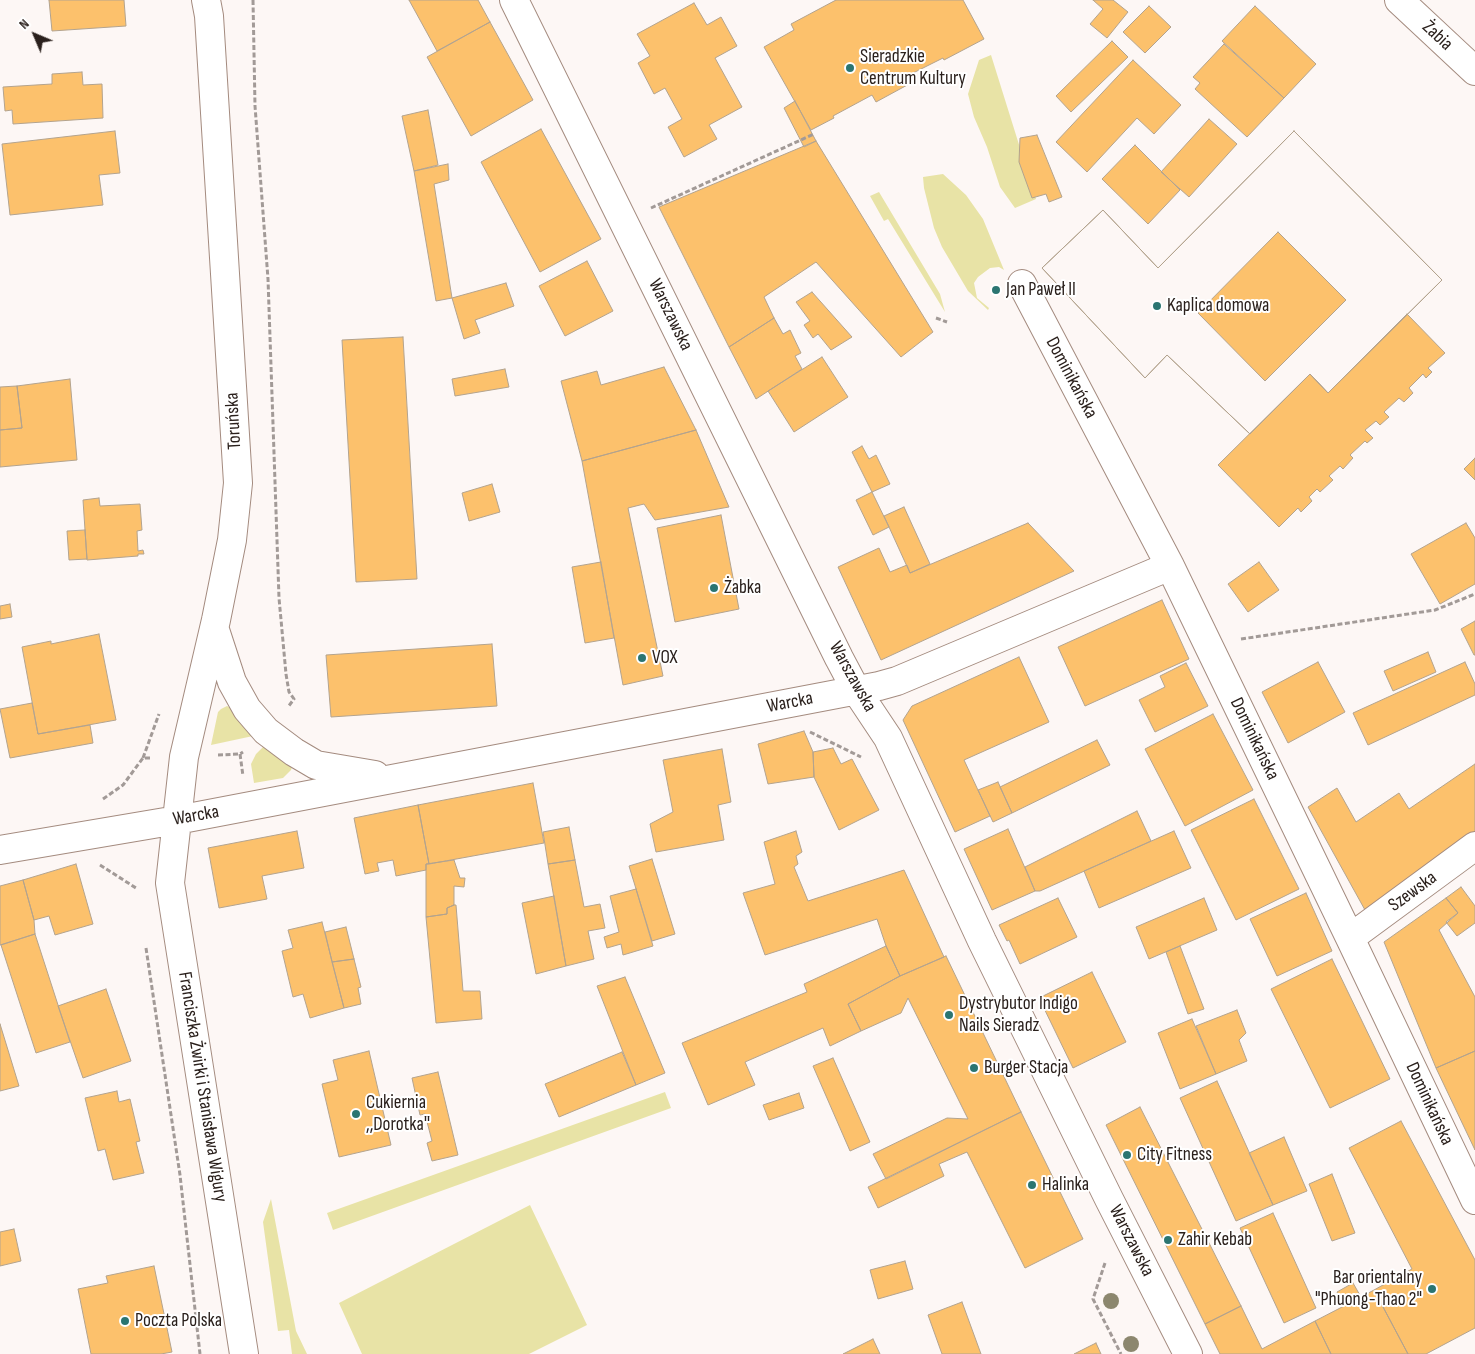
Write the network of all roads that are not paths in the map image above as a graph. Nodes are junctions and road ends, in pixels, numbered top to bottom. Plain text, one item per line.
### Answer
1 (514, 0) edge
2 (1399, 0) edge
3 (209, 5) edge
4 (1475, 71) edge
5 (1022, 284) dead end
6 (1170, 566) junction
7 (214, 630) junction
8 (856, 690) junction
9 (392, 778) junction
10 (177, 820) junction
11 (1475, 846) edge
12 (0, 850) edge
13 (1350, 938) junction
14 (1475, 1200) edge
15 (244, 1354) edge
16 (1188, 1354) edge

1 - 8 street, Warszawska
2 - 4 street, Żabia
3 - 7 street, Toruńska
5 - 6 street, Dominikańska
6 - 8 street, Warcka
6 - 13 street, Dominikańska
7 - 9 street, Warcka
7 - 10 street, Toruńska
8 - 9 street, Warcka
8 - 16 street, Warszawska
9 - 10 street, Warcka
10 - 12 street, Warcka
10 - 15 street, Franciszka Żwirki i Stanisława Wigury
11 - 13 street, Szewska
13 - 14 street, Dominikańska

